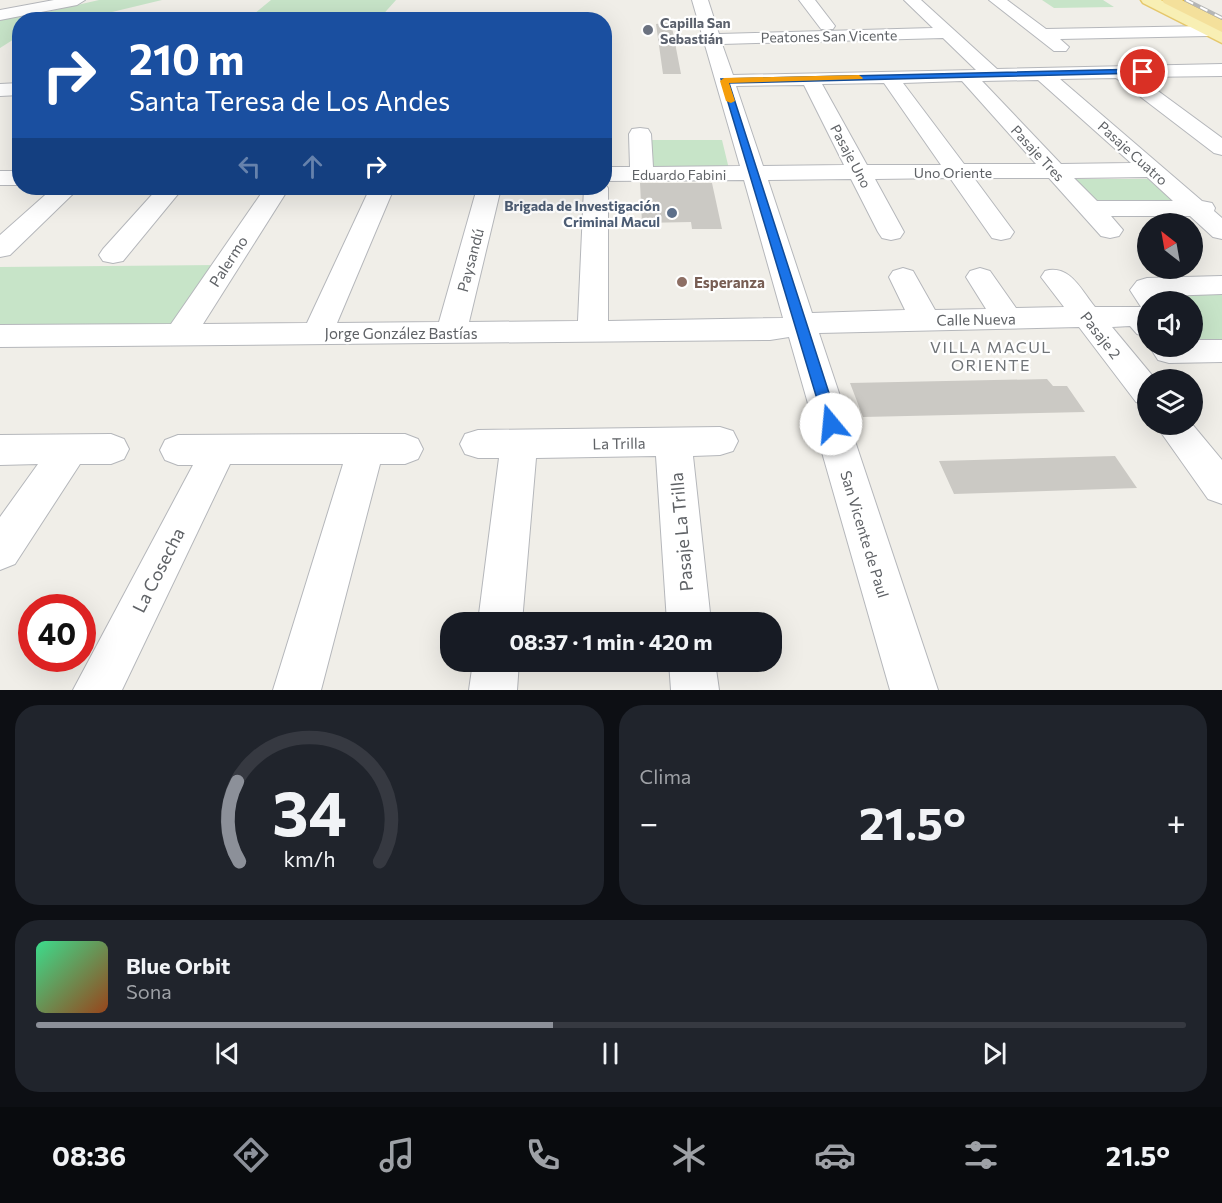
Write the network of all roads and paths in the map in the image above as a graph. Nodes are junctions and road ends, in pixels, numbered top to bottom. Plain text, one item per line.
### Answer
1 (77, 0) edge
2 (700, 0) edge
3 (807, 0) edge
4 (912, 0) edge
5 (998, 0) edge
6 (1149, 0) edge
7 (1170, 0) edge
8 (15, 12) edge
9 (827, 26) dead end
10 (1217, 32) edge
11 (947, 33) junction
12 (1043, 34) junction
13 (711, 39) junction
14 (1195, 70) junction
15 (1222, 70) edge
16 (1120, 72) junction
17 (1094, 73) junction
18 (1043, 74) junction
19 (966, 75) junction
20 (992, 75) junction
21 (889, 77) junction
22 (810, 79) junction
23 (724, 81) junction
24 (1222, 88) edge
25 (640, 135) dead end
26 (1222, 148) edge
27 (1152, 170) junction
28 (1056, 171) junction
29 (860, 172) junction
30 (957, 172) junction
31 (753, 173) junction
32 (612, 174) edge
33 (642, 174) junction
34 (59, 195) edge
35 (165, 195) edge
36 (272, 195) edge
37 (379, 195) edge
38 (487, 195) edge
39 (596, 195) edge
40 (1195, 208) junction
41 (1222, 208) edge
42 (1091, 209) junction
43 (1110, 230) dead end
44 (1000, 231) dead end
45 (1222, 231) edge
46 (891, 232) dead end
47 (0, 249) edge
48 (113, 255) dead end
49 (903, 277) dead end
50 (980, 277) dead end
51 (1055, 277) dead end
52 (1222, 285) edge
53 (1144, 291) edge
54 (1137, 315) edge
55 (1087, 317) junction
56 (1007, 318) junction
57 (925, 320) junction
58 (801, 326) junction
59 (593, 331) junction
60 (451, 333) junction
61 (317, 334) junction
62 (180, 335) junction
63 (0, 336) edge
64 (1203, 350) edge
65 (1222, 351) edge
66 (1137, 379) edge
67 (1186, 435) edge
68 (720, 441) dead end
69 (673, 442) junction
70 (478, 444) dead end
71 (519, 444) junction
72 (70, 449) junction
73 (111, 449) dead end
74 (0, 450) edge
75 (178, 450) dead end
76 (219, 450) junction
77 (1209, 454) edge
78 (1222, 488) edge
79 (0, 551) edge
80 (501, 612) edge
81 (688, 612) edge
82 (495, 672) edge
83 (693, 672) edge
84 (97, 690) edge
85 (297, 690) edge
86 (493, 690) edge
87 (695, 690) edge
88 (914, 690) edge

1 - 8 street
2 - 13 street, San Vicente de Paul
3 - 9 street
4 - 11 street
5 - 12 street
6 - 10 main road
7 - 10 highway
10 - 12 street
11 - 13 street, Peatones San Vicente
11 - 20 street
12 - 17 street
13 - 23 street, San Vicente de Paul
14 - 15 street
14 - 16 street
14 - 24 street
16 - 17 street
16 - 26 street
17 - 18 street
18 - 20 street
18 - 27 street, Pasaje Cuatro
19 - 20 street
19 - 21 street
19 - 28 street, Pasaje Tres
21 - 22 street
21 - 30 street
22 - 23 street
22 - 29 street, Pasaje Uno
23 - 31 street, San Vicente de Paul
25 - 33 street
27 - 28 street, Uno Oriente
27 - 40 street, Pasaje Cuatro
28 - 30 street, Uno Oriente
28 - 42 street, Pasaje Tres
29 - 30 street, Uno Oriente
29 - 31 street, Uno Oriente
29 - 46 street, Pasaje Uno
30 - 44 street
31 - 33 street, Eduardo Fabini
31 - 58 street, San Vicente de Paul
32 - 33 street, Eduardo Fabini
34 - 47 street
35 - 48 street
36 - 62 street, Palermo
37 - 61 street
38 - 60 street, Paysandú
39 - 59 street
40 - 41 street
40 - 42 street
40 - 45 street, Pasaje Cuatro
42 - 43 street, Pasaje Tres
49 - 57 street
50 - 56 street
51 - 55 street, Pasaje 2
52 - 53 street
54 - 55 street, Calle Nueva
55 - 56 street, Calle Nueva
55 - 66 street, Pasaje 2
56 - 57 street, Calle Nueva
57 - 58 street, Calle Nueva
58 - 59 street, Jorge González Bastías
58 - 88 street, San Vicente de Paul
59 - 60 street, Jorge González Bastías
60 - 61 street, Jorge González Bastías
61 - 62 street, Jorge González Bastías
62 - 63 street, Jorge González Bastías
64 - 65 street
67 - 77 street
68 - 69 street, La Trilla
69 - 71 street, La Trilla
69 - 81 street, Pasaje La Trilla
70 - 71 street, La Trilla
71 - 80 street
72 - 73 street
72 - 74 street
72 - 79 street
75 - 76 street
76 - 84 street, La Cosecha
76 - 85 street
77 - 78 street
82 - 86 street
83 - 87 street

